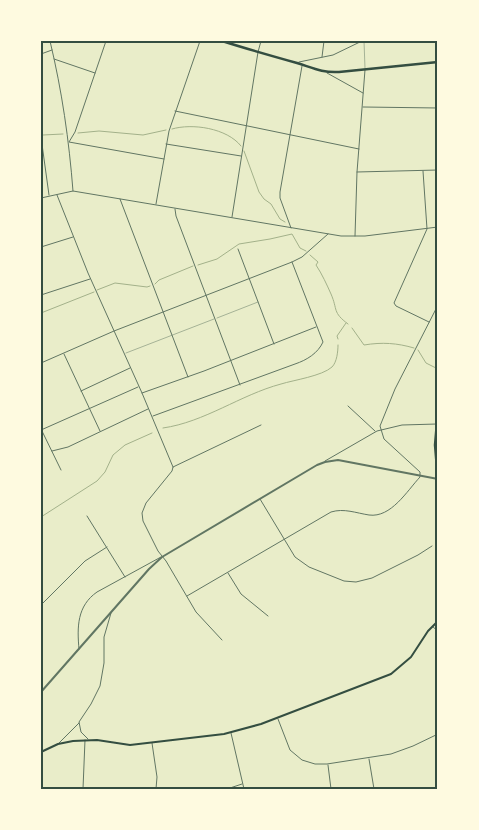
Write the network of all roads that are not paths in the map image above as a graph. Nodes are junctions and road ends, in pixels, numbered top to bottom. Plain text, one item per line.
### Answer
1 (50, 41) edge
2 (106, 41) edge
3 (200, 41) edge
4 (222, 41) edge
5 (261, 41) edge
6 (324, 41) edge
7 (363, 41) edge
8 (52, 50) junction
9 (258, 52) junction
10 (41, 54) edge
11 (322, 58) junction
12 (54, 59) junction
13 (438, 62) edge
14 (296, 63) junction
15 (303, 65) junction
16 (366, 69) junction
17 (326, 72) junction
18 (96, 73) junction
19 (364, 93) junction
20 (363, 107) junction
21 (438, 108) edge
22 (175, 111) junction
23 (246, 126) junction
24 (289, 136) junction
25 (41, 137) edge
26 (69, 142) junction
27 (166, 144) junction
28 (359, 149) junction
29 (241, 156) junction
30 (164, 159) junction
31 (438, 170) edge
32 (424, 171) junction
33 (357, 172) junction
34 (73, 191) junction
35 (56, 194) junction
36 (50, 196) junction
37 (41, 198) edge
38 (120, 199) junction
39 (156, 205) junction
40 (175, 208) junction
41 (232, 218) junction
42 (438, 227) edge
43 (291, 228) junction
44 (427, 229) junction
45 (328, 234) junction
46 (355, 236) junction
47 (73, 237) junction
48 (41, 247) edge
49 (238, 249) dead end
50 (292, 262) junction
51 (91, 279) junction
52 (249, 279) junction
53 (41, 295) edge
54 (206, 296) junction
55 (258, 302) junction
56 (438, 305) edge
57 (163, 312) junction
58 (215, 319) junction
59 (430, 322) junction
60 (316, 326) junction
61 (114, 331) junction
62 (172, 335) junction
63 (274, 344) junction
64 (64, 353) junction
65 (124, 353) junction
66 (231, 360) junction
67 (41, 363) edge
68 (131, 368) junction
69 (188, 377) junction
70 (240, 385) junction
71 (139, 386) junction
72 (82, 391) junction
73 (142, 393) junction
74 (348, 406) dead end
75 (89, 408) junction
76 (149, 409) junction
77 (438, 410) edge
78 (152, 416) junction
79 (438, 424) edge
80 (261, 425) dead end
81 (41, 430) edge
82 (380, 430) junction
83 (100, 431) junction
84 (375, 431) junction
85 (52, 451) junction
86 (325, 462) junction
87 (173, 467) junction
88 (61, 470) dead end
89 (420, 476) junction
90 (438, 480) edge
91 (260, 499) junction
92 (87, 516) dead end
93 (284, 540) junction
94 (432, 546) dead end
95 (107, 547) junction
96 (162, 557) junction
97 (228, 572) junction
98 (125, 577) junction
99 (187, 596) junction
100 (41, 605) edge
101 (111, 612) junction
102 (268, 616) dead end
103 (438, 621) edge
104 (432, 626) junction
105 (438, 631) edge
106 (222, 640) dead end
107 (79, 649) junction
108 (41, 692) edge
109 (277, 718) junction
110 (79, 722) junction
111 (231, 732) junction
112 (438, 734) edge
113 (85, 740) junction
114 (89, 740) junction
115 (152, 742) junction
116 (58, 744) junction
117 (41, 752) edge
118 (369, 758) junction
119 (328, 764) junction
120 (243, 784) junction
121 (83, 789) edge
122 (156, 789) edge
123 (227, 789) edge
124 (244, 789) edge
125 (331, 789) edge
126 (374, 789) edge

1 - 8 street
2 - 18 street
3 - 22 street
4 - 9 main road
5 - 9 street
6 - 11 street
7 - 11 street
7 - 16 lane
8 - 10 street
8 - 12 street
9 - 14 main road
9 - 23 street
11 - 14 street
12 - 18 street
12 - 26 street
13 - 16 main road
14 - 15 main road
15 - 17 main road
15 - 24 street
16 - 17 main road
16 - 19 street
17 - 19 street
18 - 26 street
19 - 20 street
20 - 21 street
20 - 28 street
22 - 23 street
22 - 27 street
23 - 24 street
23 - 29 street
24 - 28 street
24 - 43 street
25 - 36 street
26 - 30 street
26 - 34 street
27 - 29 street
27 - 30 street
28 - 33 street
29 - 41 street
30 - 39 street
31 - 32 street
32 - 33 street
32 - 44 street
33 - 46 street
34 - 35 street
34 - 38 street
35 - 36 street
35 - 47 street
36 - 37 street
38 - 39 street
38 - 57 street
39 - 40 street
40 - 41 street
40 - 54 street
41 - 43 street
42 - 44 street
43 - 45 street
44 - 46 street
44 - 59 street
45 - 46 street
45 - 50 street
47 - 48 street
47 - 51 street
49 - 52 street
50 - 52 street
50 - 60 street
51 - 53 street
51 - 61 street
52 - 54 street
52 - 55 street
54 - 57 street
54 - 58 street
55 - 58 lane
55 - 63 street
56 - 59 street
57 - 61 street
57 - 62 street
58 - 62 lane
58 - 66 street
59 - 82 street
60 - 63 street
60 - 70 street
61 - 64 street
61 - 65 street
62 - 65 lane
62 - 69 street
63 - 66 street
64 - 67 street
64 - 72 street
65 - 68 street
66 - 69 street
66 - 70 street
68 - 71 street
68 - 72 street
69 - 73 street
70 - 78 street
71 - 73 street
71 - 75 street
72 - 75 street
73 - 76 street
74 - 84 street
75 - 81 street
75 - 83 street
76 - 78 street
76 - 83 street
77 - 90 main road
78 - 87 street
79 - 82 street
80 - 87 street
81 - 85 street
82 - 84 street
82 - 89 street
83 - 85 street
84 - 86 street
85 - 88 street
86 - 89 street
86 - 91 street
87 - 96 street
89 - 90 street
89 - 93 street
91 - 93 street
91 - 96 street
92 - 95 street
93 - 94 street
93 - 97 street
95 - 98 street
95 - 100 street
96 - 98 street
96 - 99 street
96 - 101 street
97 - 99 street
97 - 102 street
98 - 107 street
99 - 106 street
101 - 107 street
101 - 110 street
103 - 104 main road
104 - 105 street
104 - 109 main road
107 - 108 street
109 - 111 main road
109 - 119 street
110 - 114 street
110 - 116 street
111 - 115 main road
111 - 120 street
112 - 118 street
113 - 114 main road
113 - 116 main road
113 - 121 street
114 - 115 main road
115 - 122 street
116 - 117 main road
118 - 119 street
118 - 126 street
119 - 125 street
120 - 123 street
120 - 124 street

